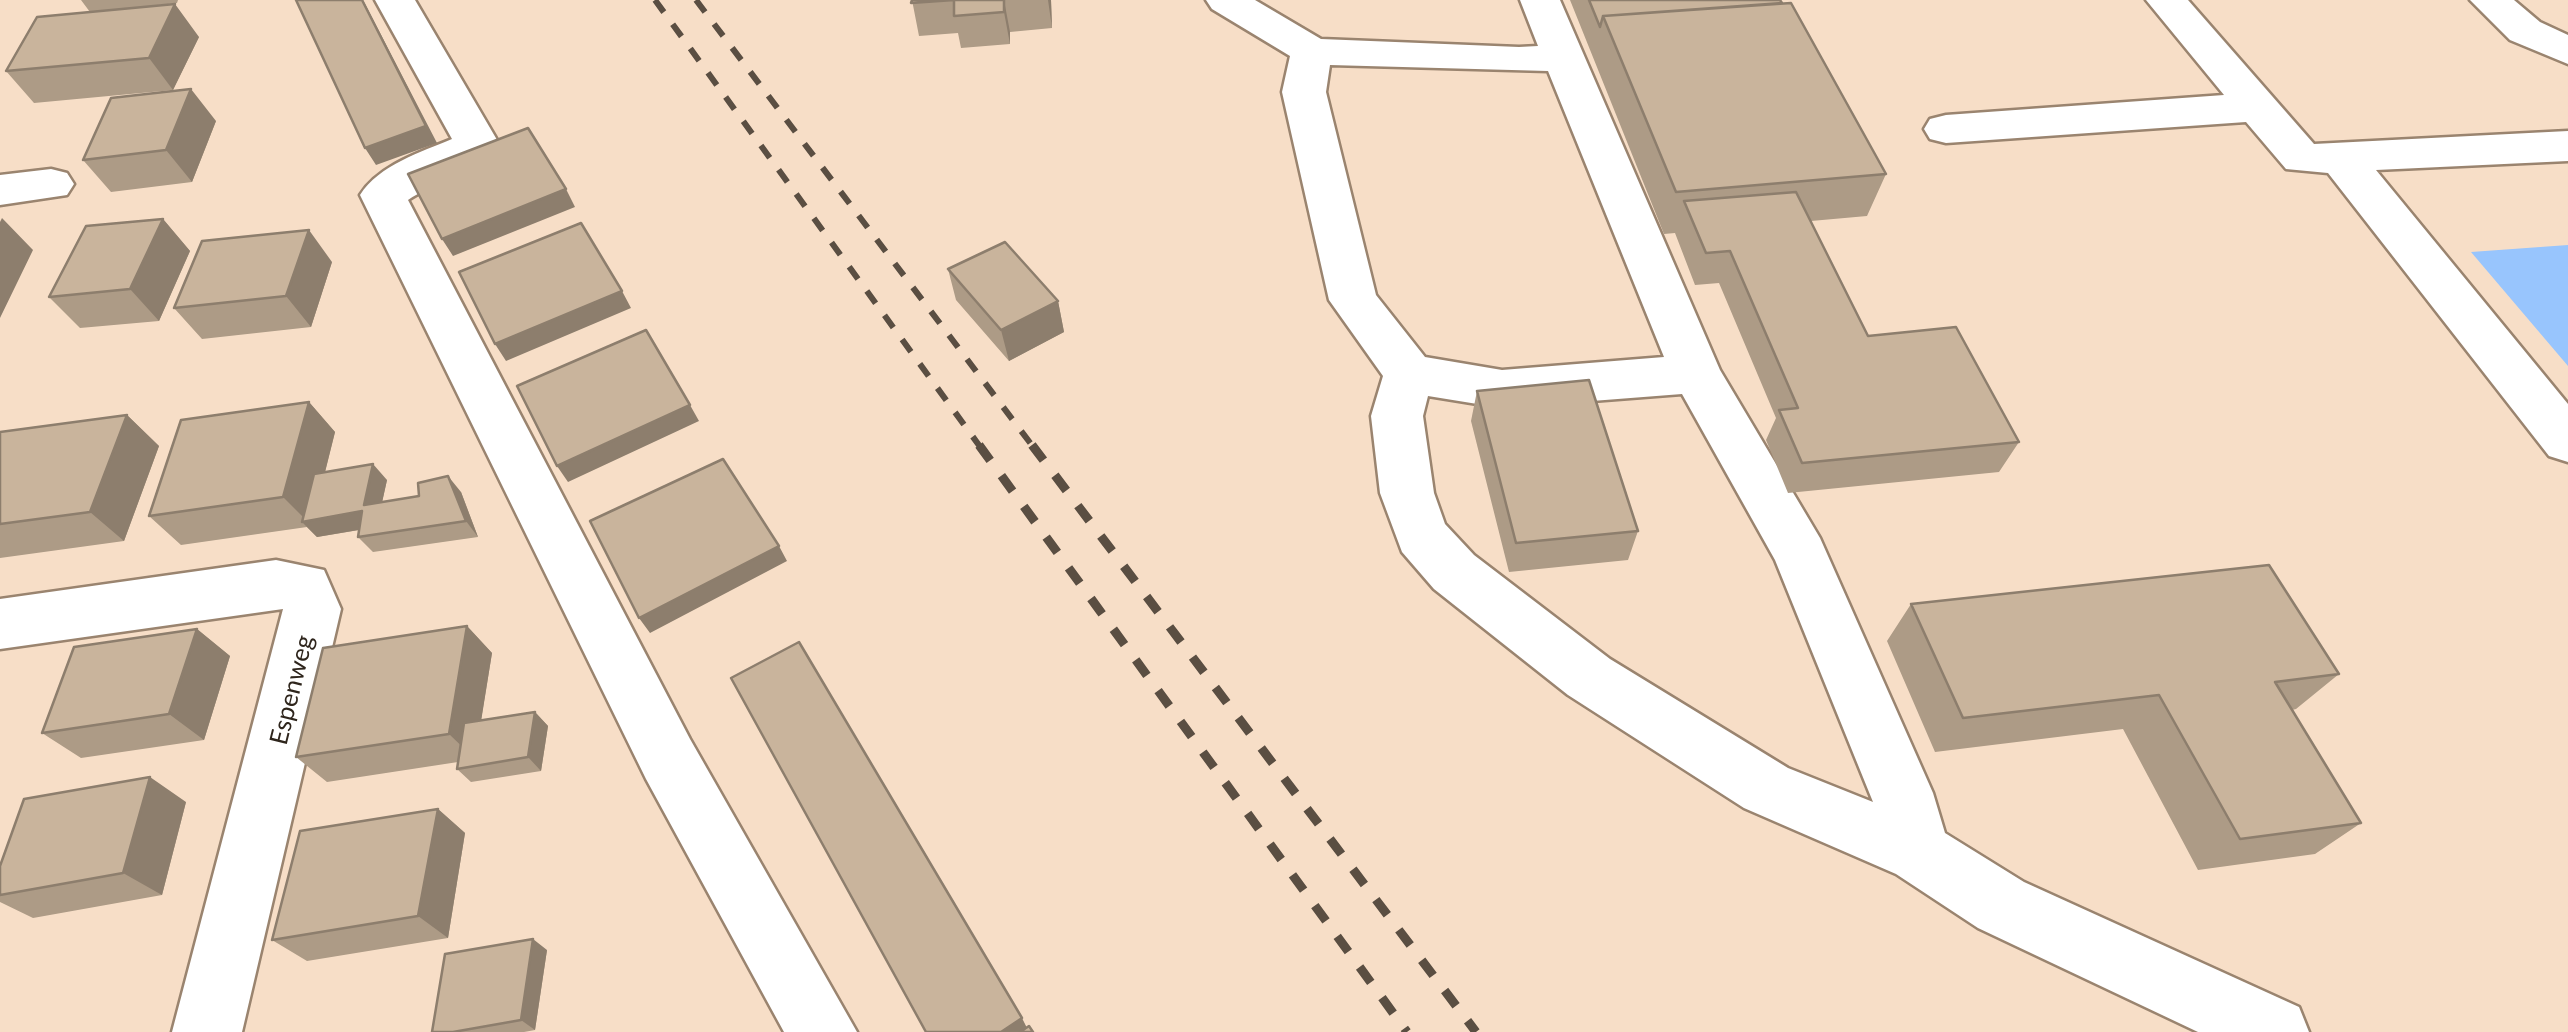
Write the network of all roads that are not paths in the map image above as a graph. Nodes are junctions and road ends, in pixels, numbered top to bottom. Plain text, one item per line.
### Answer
1 (395, 0) edge
2 (1226, 0) edge
3 (1540, 0) edge
4 (2166, 0) edge
5 (2490, 0) edge
6 (1312, 51) junction
7 (2568, 51) edge
8 (1564, 57) junction
9 (2257, 106) junction
10 (1946, 129) dead end
11 (2568, 146) edge
12 (2342, 159) junction
13 (52, 184) dead end
14 (0, 190) edge
15 (1409, 374) junction
16 (1696, 374) junction
17 (2568, 441) edge
18 (0, 624) edge
19 (1919, 852) junction
20 (208, 1032) edge
21 (822, 1032) edge
22 (2274, 1032) edge

1 - 21 street
2 - 6 street
3 - 8 street
4 - 9 street
5 - 7 street
6 - 8 street
6 - 15 street
8 - 16 street
9 - 10 street
9 - 12 street
11 - 12 street
12 - 17 street
13 - 14 street
15 - 16 street
15 - 19 street
16 - 19 street
18 - 20 street, Espenweg
19 - 22 street

